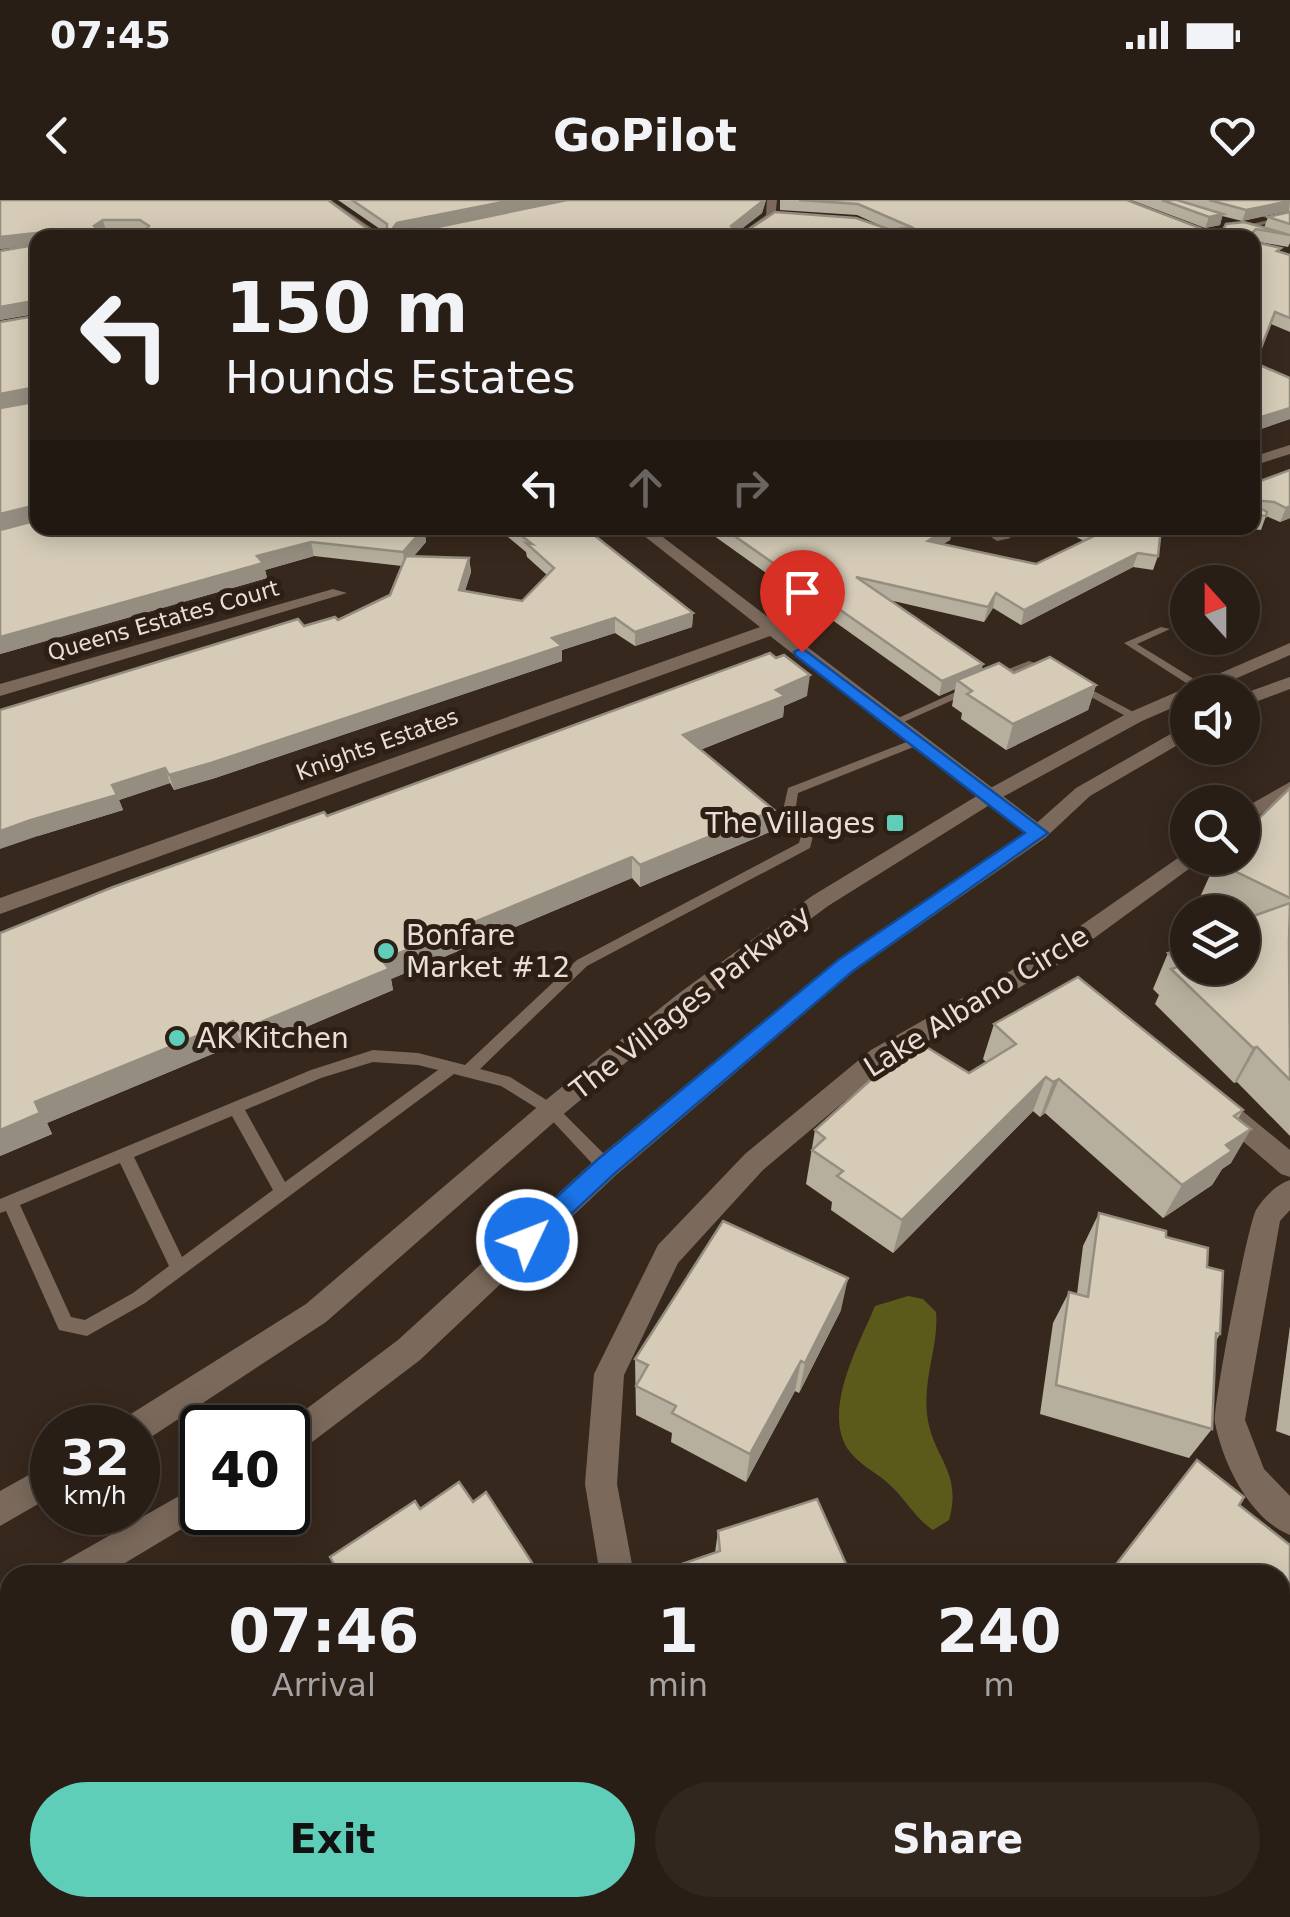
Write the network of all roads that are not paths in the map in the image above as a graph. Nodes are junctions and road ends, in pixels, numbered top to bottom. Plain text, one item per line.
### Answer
1 (324, 200) edge
2 (772, 200) edge
3 (771, 216) junction
4 (787, 216) edge
5 (1290, 217) edge
6 (1221, 222) edge
7 (1239, 228) junction
8 (370, 230) edge
9 (751, 230) edge
10 (1227, 230) edge
11 (1246, 230) edge
12 (1290, 449) edge
13 (1260, 459) edge
14 (651, 535) edge
15 (998, 535) edge
16 (1003, 538) dead end
17 (339, 592) dead end
18 (772, 629) junction
19 (1165, 629) dead end
20 (1290, 648) edge
21 (1180, 675) edge
22 (1225, 675) edge
23 (1290, 682) edge
24 (0, 690) edge
25 (1260, 694) edge
26 (1170, 700) edge
27 (1134, 717) junction
28 (894, 723) junction
29 (917, 742) junction
30 (1170, 742) edge
31 (1290, 788) edge
32 (992, 796) junction
33 (1260, 807) edge
34 (1038, 833) junction
35 (1170, 873) edge
36 (0, 906) edge
37 (460, 1069) junction
38 (1199, 1089) edge
39 (236, 1108) junction
40 (550, 1110) junction
41 (124, 1154) junction
42 (1290, 1166) edge
43 (606, 1167) junction
44 (282, 1192) junction
45 (1290, 1192) edge
46 (5, 1204) edge
47 (179, 1268) junction
48 (160, 1413) edge
49 (310, 1425) edge
50 (30, 1492) edge
51 (0, 1510) edge
52 (180, 1512) edge
53 (1290, 1520) edge
54 (91, 1565) edge
55 (615, 1565) edge

1 - 8 street
2 - 3 street
3 - 4 street
3 - 9 street
5 - 7 lane
6 - 7 lane
7 - 10 lane
7 - 11 lane
12 - 13 street
14 - 18 street
15 - 16 street
17 - 24 street, Queens Estates Court
18 - 28 street
18 - 36 street, Knights Estates
19 - 21 lane
20 - 22 street, The Villages Parkway
23 - 25 street
26 - 27 street, The Villages Parkway
27 - 28 lane
27 - 32 street, The Villages Parkway
28 - 29 street
29 - 32 street
29 - 37 lane
30 - 34 street
31 - 33 street
32 - 34 street
32 - 40 street, The Villages Parkway
34 - 43 street
35 - 55 street, Lake Albano Circle
37 - 39 lane
37 - 40 lane
37 - 44 lane
38 - 42 street
39 - 41 lane
39 - 44 lane
40 - 43 lane
40 - 48 street, The Villages Parkway
41 - 46 lane
41 - 47 lane
43 - 49 street
44 - 47 lane
45 - 53 street
46 - 47 lane
50 - 51 street
52 - 54 street

